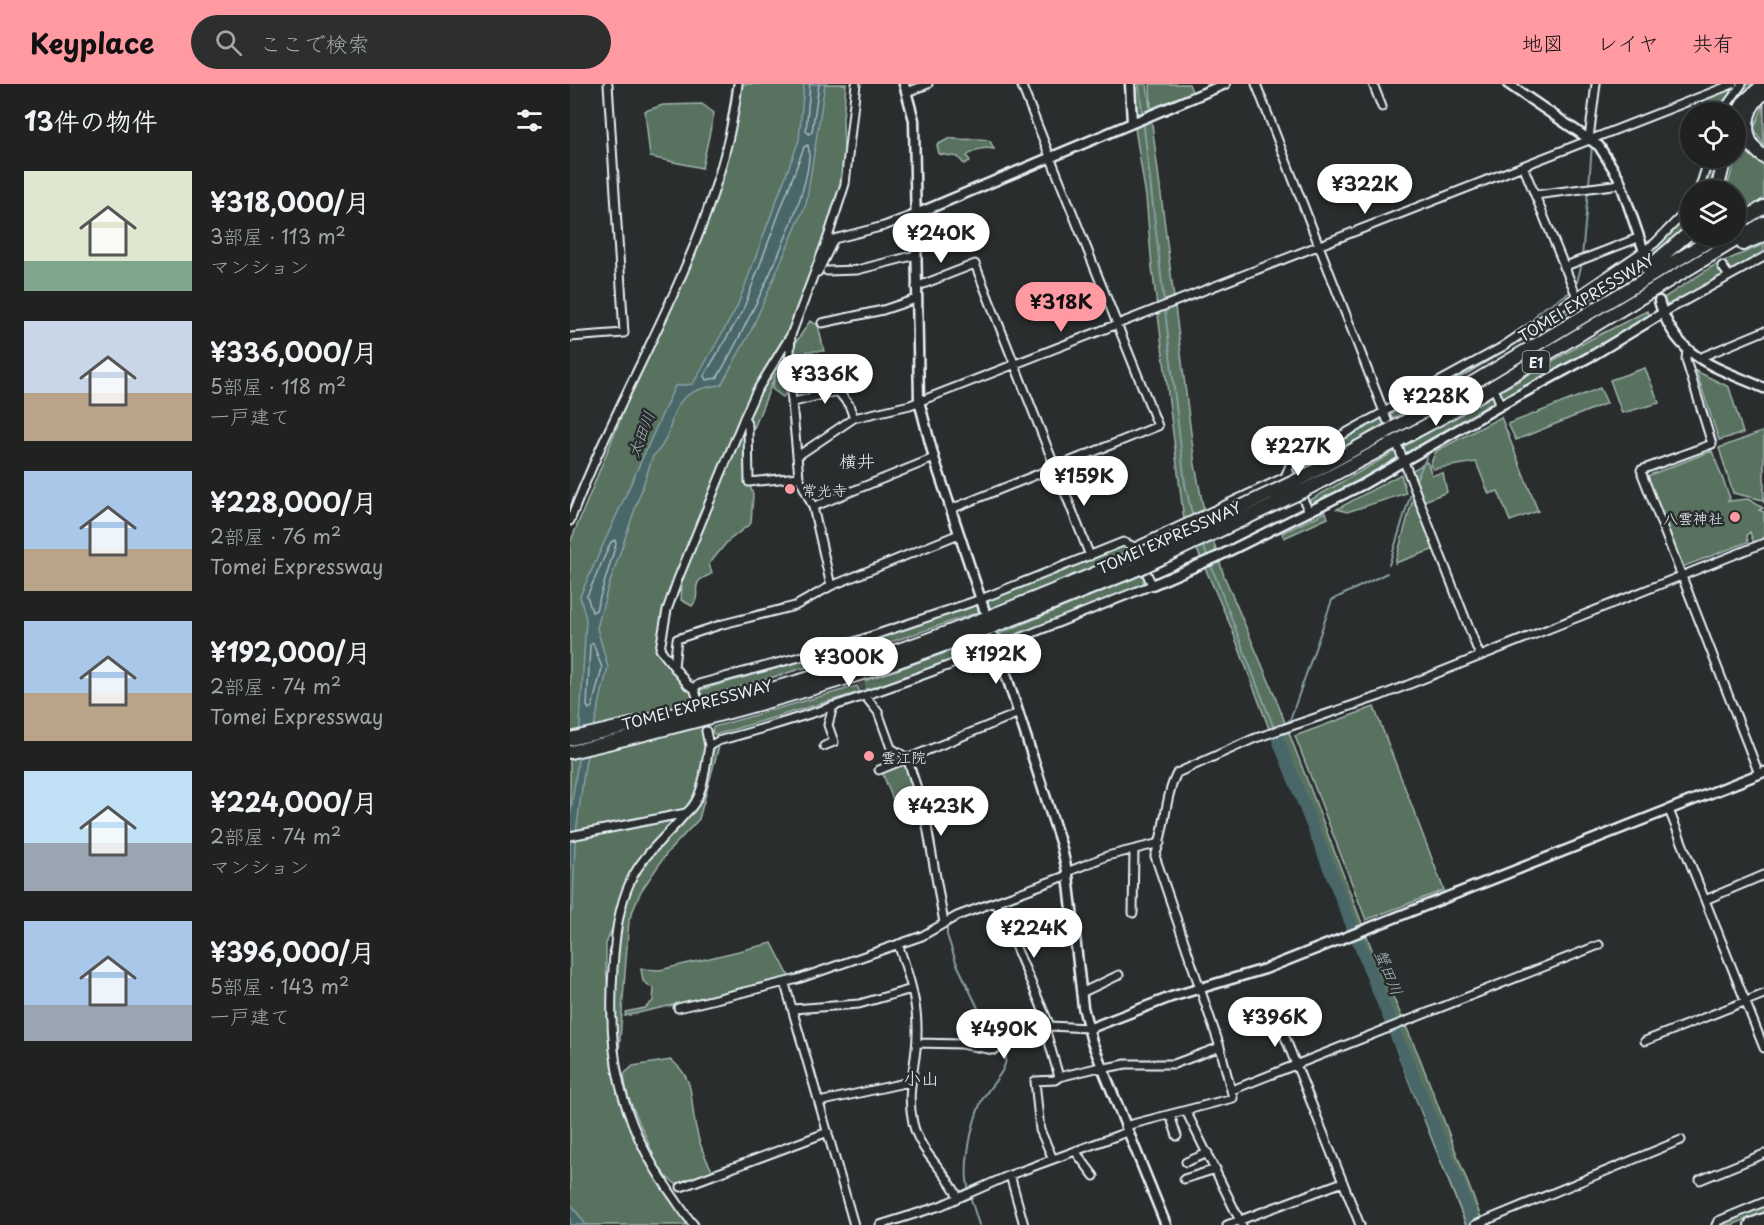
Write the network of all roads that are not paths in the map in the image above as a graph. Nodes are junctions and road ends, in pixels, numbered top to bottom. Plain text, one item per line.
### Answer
1 (608, 84) edge
2 (738, 84) edge
3 (856, 84) edge
4 (928, 84) edge
5 (1021, 84) edge
6 (1130, 84) edge
7 (1225, 84) edge
8 (1256, 84) edge
9 (1373, 84) edge
10 (1508, 84) edge
11 (1596, 84) edge
12 (1733, 84) edge
13 (1742, 84) edge
14 (1764, 84) edge
15 (1717, 87) edge
16 (905, 88) edge
17 (1764, 93) edge
18 (1729, 102) edge
19 (1744, 102) edge
20 (1382, 107) dead end
21 (1132, 123) junction
22 (1590, 139) junction
23 (1051, 156) junction
24 (1764, 157) edge
25 (1523, 166) junction
26 (1621, 184) junction
27 (1535, 195) junction
28 (1764, 207) edge
29 (916, 214) junction
30 (1680, 218) edge
31 (1746, 218) edge
32 (1764, 223) edge
33 (1764, 235) edge
34 (1638, 238) junction
35 (1680, 241) edge
36 (1318, 246) junction
37 (1700, 246) edge
38 (1643, 250) junction
39 (916, 255) junction
40 (1764, 257) edge
41 (1648, 263) dead end
42 (1699, 263) junction
43 (1722, 266) tunnel mouth
44 (1563, 267) junction
45 (827, 271) dead end
46 (1729, 276) junction
47 (813, 279) junction
48 (916, 287) junction
49 (1577, 297) junction
50 (916, 299) junction
51 (1659, 301) dead end
52 (1663, 313) junction
53 (822, 323) dead end
54 (1117, 325) junction
55 (1764, 331) edge
56 (791, 336) junction
57 (570, 337) edge
58 (1687, 349) junction
59 (1521, 353) junction
60 (1699, 358) junction
61 (1014, 365) junction
62 (1764, 388) edge
63 (1496, 393) dead end
64 (919, 401) junction
65 (794, 402) junction
66 (1501, 405) junction
67 (1386, 417) junction
68 (744, 418) junction
69 (854, 418) junction
70 (1399, 450) dead end
71 (799, 455) junction
72 (934, 458) junction
73 (1404, 461) junction
74 (1055, 467) junction
75 (1288, 471) junction
76 (799, 477) junction
77 (1301, 485) junction
78 (813, 507) junction
79 (951, 509) junction
80 (1309, 511) junction
81 (570, 520) edge
82 (959, 534) junction
83 (1764, 543) edge
84 (1090, 556) junction
85 (1137, 557) junction
86 (1682, 576) junction
87 (1152, 585) junction
88 (831, 586) junction
89 (981, 599) junction
90 (984, 609) dead end
91 (994, 638) dead end
92 (848, 644) junction
93 (998, 648) junction
94 (852, 654) dead end
95 (1480, 656) junction
96 (674, 667) junction
97 (694, 688) junction
98 (866, 696) junction
99 (698, 700) dead end
100 (832, 706) junction
101 (1019, 712) junction
102 (706, 731) dead end
103 (570, 739) edge
104 (709, 746) junction
105 (824, 746) dead end
106 (570, 752) edge
107 (908, 758) junction
108 (879, 770) dead end
109 (1762, 773) edge
110 (1669, 810) junction
111 (686, 813) junction
112 (570, 836) edge
113 (1160, 843) junction
114 (1134, 850) junction
115 (1067, 874) junction
116 (1764, 876) edge
117 (1705, 900) junction
118 (996, 902) junction
119 (1133, 913) dead end
120 (944, 923) junction
121 (898, 944) junction
122 (1599, 945) dead end
123 (1119, 975) dead end
124 (785, 984) junction
125 (912, 989) junction
126 (1200, 989) junction
127 (1081, 993) junction
128 (1764, 994) edge
129 (1745, 1001) junction
130 (678, 1008) dead end
131 (793, 1009) junction
132 (1279, 1023) dead end
133 (1048, 1027) junction
134 (1088, 1028) junction
135 (1645, 1041) dead end
136 (917, 1043) junction
137 (1220, 1047) junction
138 (1764, 1048) edge
139 (1295, 1065) junction
140 (1100, 1068) junction
141 (1059, 1077) junction
142 (909, 1082) junction
143 (1232, 1090) junction
144 (819, 1102) junction
145 (1186, 1111) junction
146 (1170, 1115) junction
147 (1126, 1129) junction
148 (828, 1132) junction
149 (1177, 1136) dead end
150 (1682, 1140) dead end
151 (1075, 1151) junction
152 (1208, 1153) junction
153 (1764, 1154) edge
154 (1053, 1159) junction
155 (1186, 1162) dead end
156 (1216, 1168) junction
157 (1010, 1175) junction
158 (1094, 1176) dead end
159 (1184, 1179) dead end
160 (1700, 1180) dead end
161 (1343, 1182) junction
162 (681, 1188) dead end
163 (958, 1197) junction
164 (1764, 1203) edge
165 (1764, 1220) edge
166 (1241, 1223) edge
167 (1718, 1224) edge
168 (694, 1225) edge
169 (854, 1225) edge
170 (880, 1225) edge
171 (1024, 1225) edge
172 (1166, 1225) edge
173 (1227, 1225) edge
174 (1360, 1225) edge
175 (1475, 1225) edge
176 (1751, 1225) edge

1 - 57 street
2 - 81 street
3 - 47 street
4 - 16 street
5 - 23 street
6 - 21 street
7 - 21 street
8 - 36 street
9 - 20 street
10 - 22 street
11 - 22 street
12 - 15 street
13 - 18 street
14 - 19 highway
15 - 22 street
16 - 29 street
17 - 24 highway
21 - 23 street
22 - 25 street
22 - 26 street
23 - 29 street
23 - 54 street
25 - 27 street
25 - 36 street
26 - 27 street
26 - 34 street
27 - 44 street
28 - 31 highway
29 - 39 street
29 - 47 street
30 - 38 street
32 - 42 highway, TOMEI EXPRESSWAY / E1
33 - 42 highway
34 - 38 street
34 - 44 street
35 - 59 highway
36 - 54 street
36 - 67 street
37 - 59 highway, TOMEI EXPRESSWAY / E1
38 - 41 street
38 - 49 street
39 - 45 street
39 - 48 street
40 - 46 street
42 - 77 highway, TOMEI EXPRESSWAY / E1
43 - 46 street
44 - 49 street
46 - 52 street
47 - 56 street
48 - 50 street
48 - 61 street
49 - 67 street
50 - 53 street
50 - 64 street
51 - 52 street
52 - 58 street
52 - 66 street
54 - 61 street
54 - 74 street
55 - 60 street
56 - 65 street
56 - 68 street
58 - 60 street
58 - 86 street
59 - 77 highway, TOMEI EXPRESSWAY / E1
60 - 62 street
61 - 64 street
61 - 74 street
63 - 66 street
64 - 69 street
64 - 72 street
65 - 69 street
65 - 71 street
66 - 73 street
67 - 75 street
68 - 76 street
68 - 96 street
69 - 71 street
70 - 73 street
71 - 76 street
72 - 78 street
72 - 79 street
73 - 80 street
73 - 95 street
74 - 79 street
74 - 84 street
75 - 80 street
75 - 85 street
76 - 78 street
77 - 85 highway, TOMEI EXPRESSWAY / E1, bridge
78 - 88 street
79 - 82 street
80 - 87 street
82 - 88 street
82 - 89 street
83 - 86 street
84 - 85 street
84 - 89 street
85 - 87 street
85 - 103 highway, TOMEI EXPRESSWAY / E1
85 - 106 highway, TOMEI EXPRESSWAY / E1
86 - 95 street
86 - 109 street
87 - 93 street
88 - 96 street
89 - 90 street
89 - 92 street
91 - 93 street
92 - 94 street
92 - 97 street
93 - 98 street
93 - 101 street
95 - 113 street
96 - 97 street
97 - 99 street
98 - 100 street
98 - 107 street
100 - 104 street
100 - 105 street
101 - 107 street
101 - 115 street
102 - 104 street
104 - 111 street
107 - 108 street
107 - 120 street
109 - 110 street
110 - 117 street
110 - 126 street
111 - 112 street
111 - 168 street
113 - 114 street
113 - 126 street
114 - 115 street
114 - 119 street
115 - 118 street
115 - 127 street
116 - 117 street
117 - 129 street
118 - 120 street
118 - 133 street
120 - 121 street
121 - 124 street
121 - 125 street
122 - 139 street
123 - 127 street
124 - 130 street
124 - 131 street
125 - 131 street
125 - 136 street
126 - 134 street
126 - 137 street
127 - 134 street
128 - 129 street
129 - 135 street
129 - 138 street
131 - 144 street
132 - 139 street
133 - 134 street
133 - 136 street
133 - 141 street
134 - 140 street
136 - 142 street
137 - 140 street
137 - 143 street
139 - 143 street
139 - 161 street
140 - 141 street
140 - 147 street
141 - 154 street
142 - 144 street
142 - 163 street
143 - 145 street
144 - 148 street
145 - 146 street
145 - 152 street
146 - 147 street
146 - 149 street
147 - 151 street
147 - 172 street
148 - 162 street
148 - 169 street
150 - 175 street
151 - 154 street
151 - 158 street
152 - 155 street
152 - 156 street
153 - 160 street
154 - 157 street
156 - 159 street
156 - 166 street
157 - 163 street
157 - 171 street
161 - 166 street
161 - 174 street
163 - 170 street
164 - 167 street
165 - 176 highway
166 - 173 street

